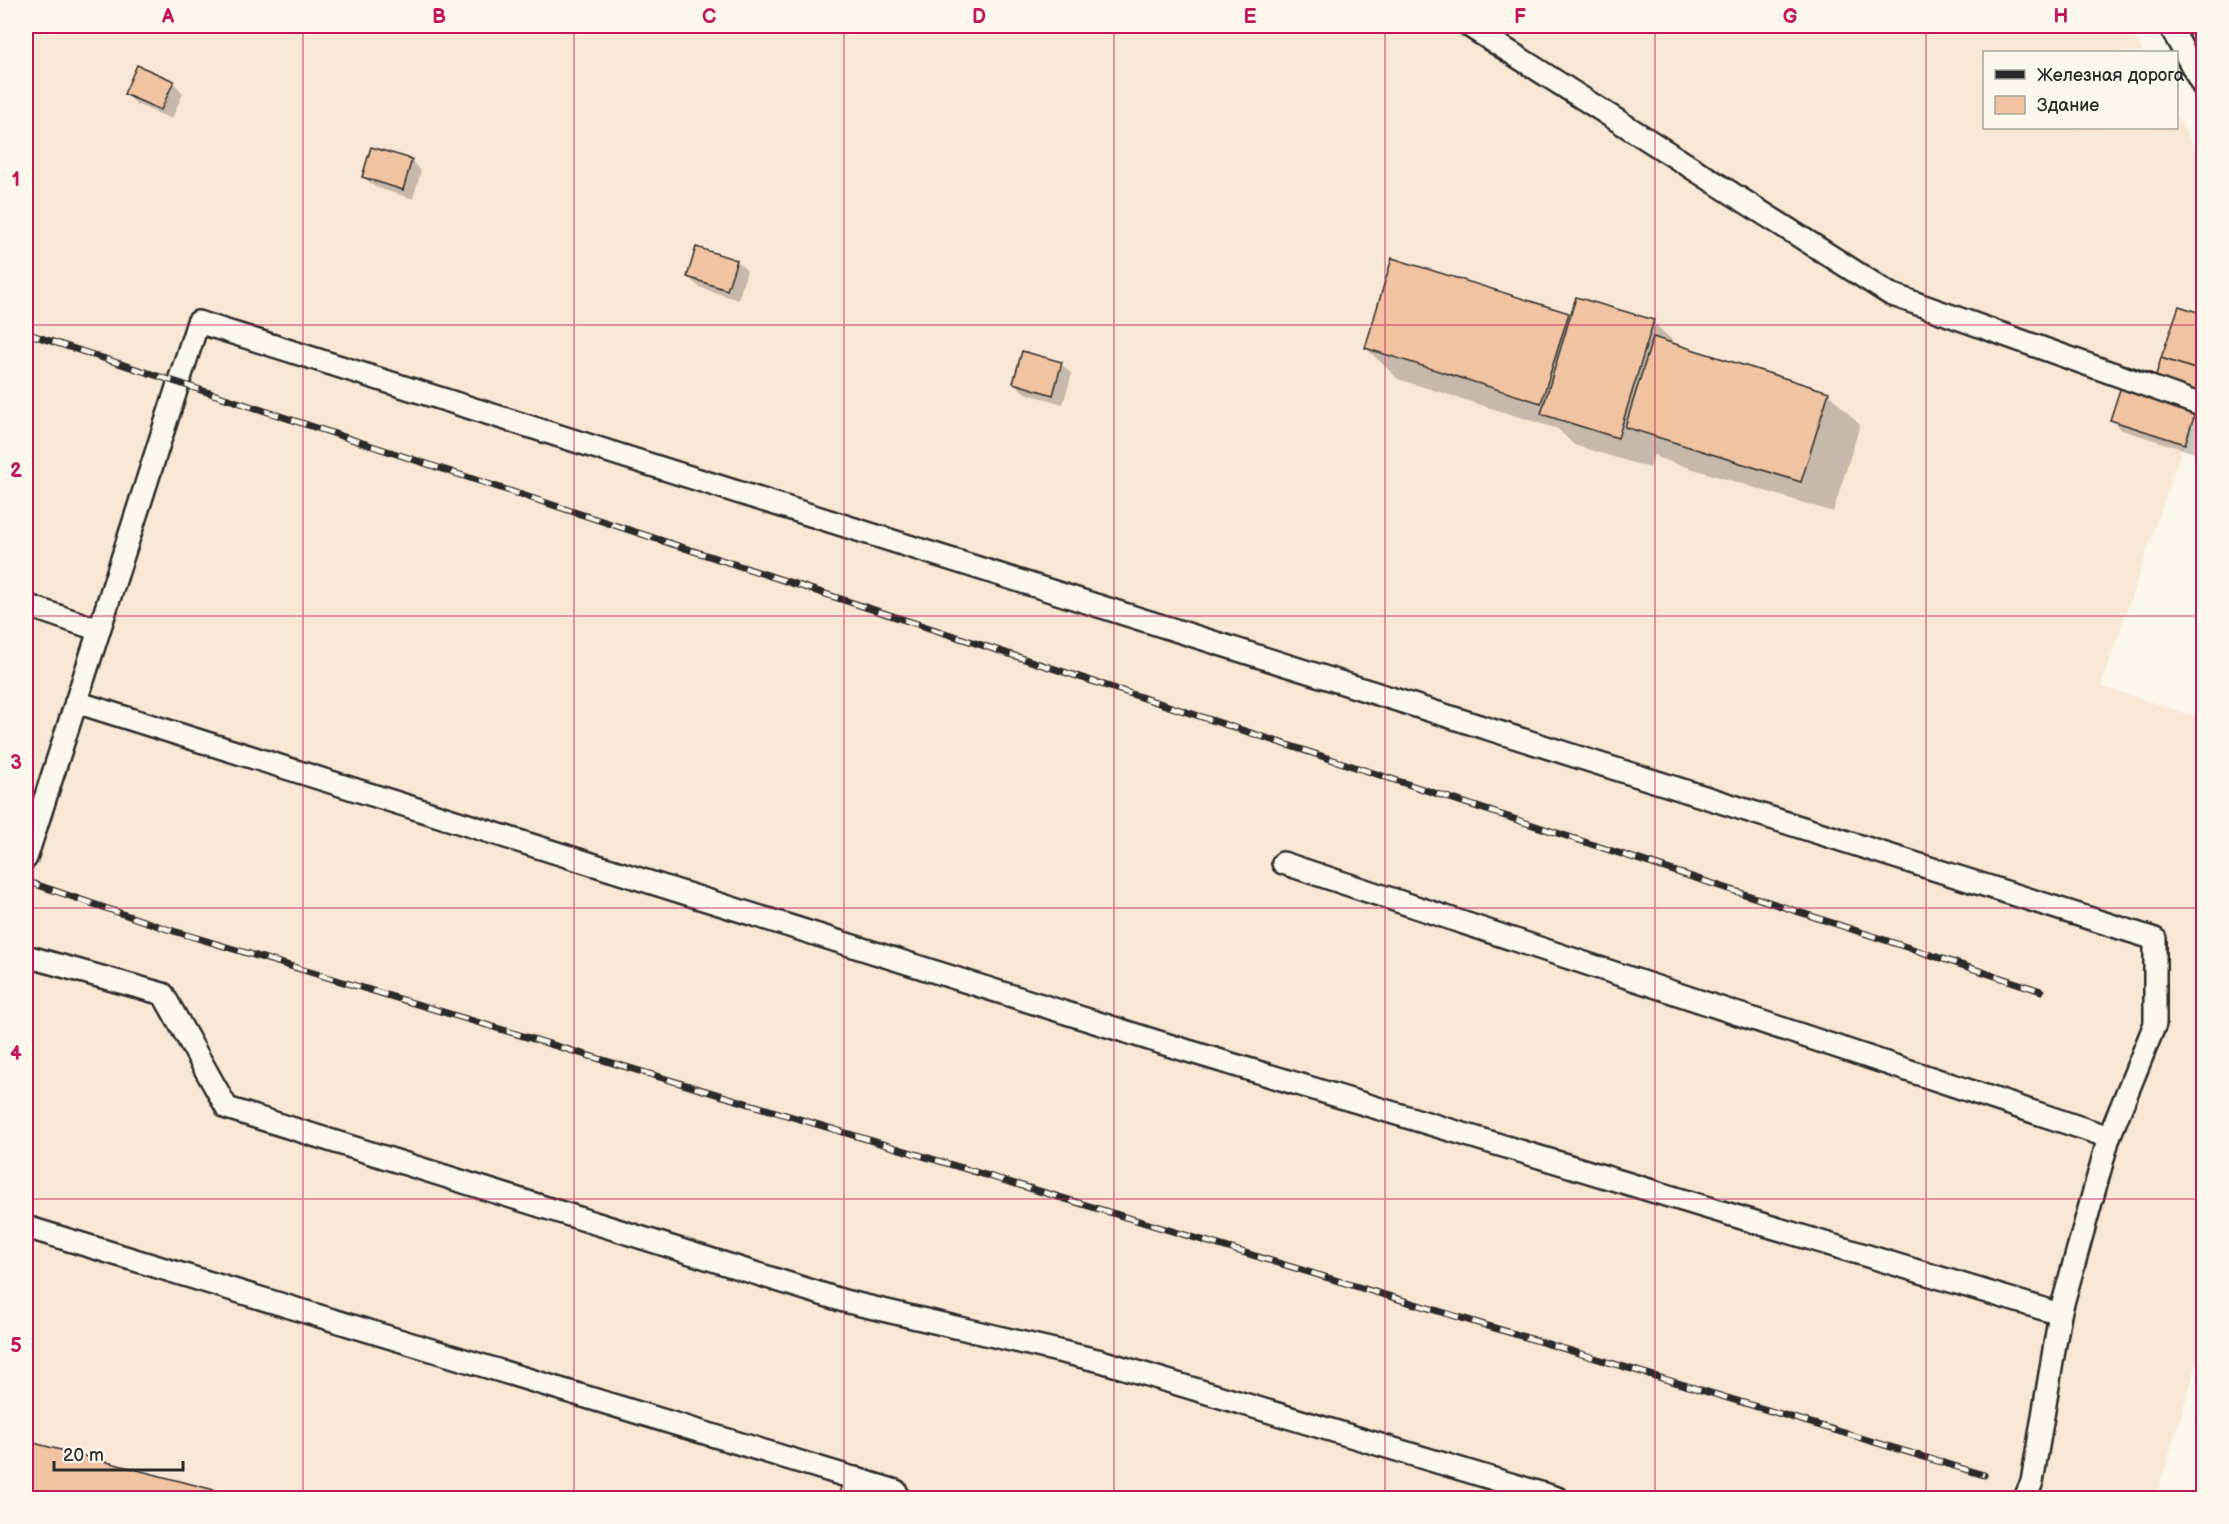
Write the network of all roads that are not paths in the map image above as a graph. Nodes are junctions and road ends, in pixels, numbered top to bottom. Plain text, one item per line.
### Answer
1 (1469, 26) edge
2 (2170, 26) edge
3 (2204, 88) edge
4 (2204, 406) edge
5 (26, 605) edge
6 (99, 630) junction
7 (76, 702) junction
8 (26, 858) edge
9 (1283, 864) dead end
10 (26, 956) edge
11 (2109, 1137) junction
12 (26, 1227) edge
13 (2060, 1314) junction
14 (853, 1488) edge
15 (896, 1491) dead end
16 (1557, 1498) edge
17 (2025, 1498) edge

1 - 4 lane
2 - 3 lane
5 - 6 lane
6 - 7 lane
6 - 11 lane
7 - 8 lane
7 - 13 lane
9 - 11 lane
10 - 16 lane
11 - 13 lane
12 - 14 lane
13 - 17 lane
14 - 15 lane

